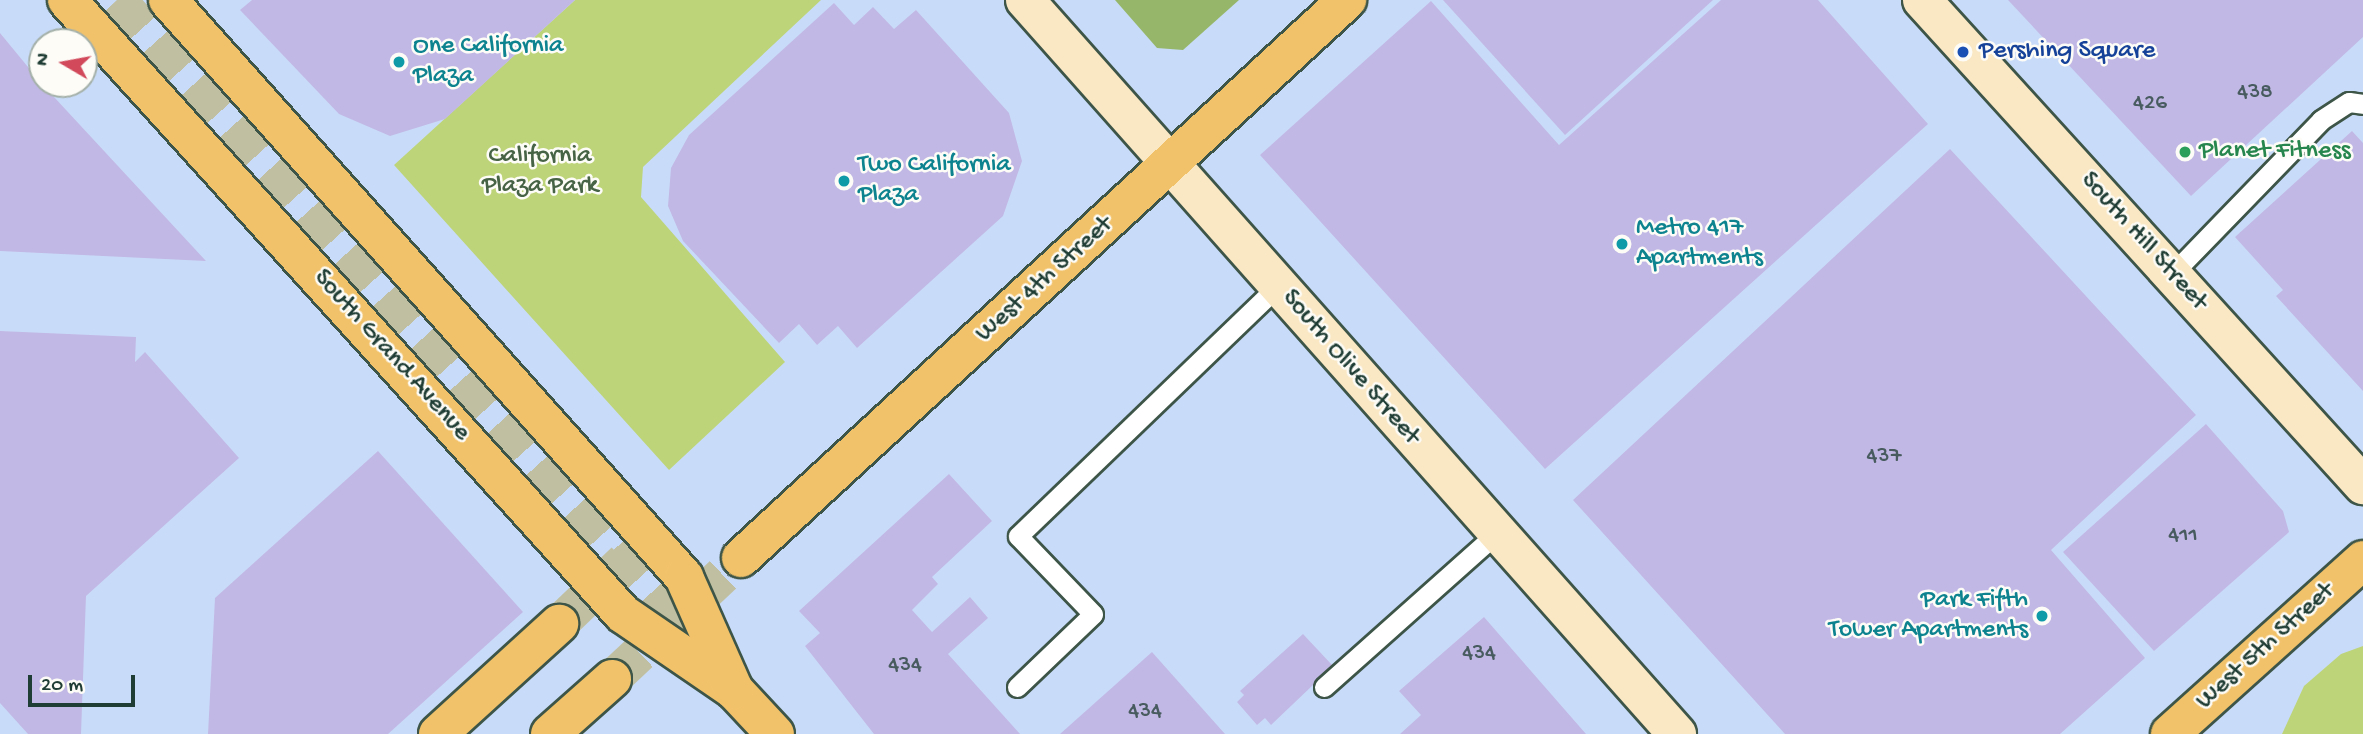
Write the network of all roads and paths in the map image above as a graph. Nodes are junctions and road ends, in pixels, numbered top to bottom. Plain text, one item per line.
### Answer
1 (67, 0) edge
2 (168, 0) edge
3 (1025, 0) edge
4 (1347, 0) edge
5 (1922, 0) edge
6 (2363, 104) edge
7 (1171, 162) junction
8 (2172, 274) junction
9 (1279, 285) junction
10 (2363, 485) edge
11 (1496, 534) junction
12 (741, 558) tunnel mouth
13 (2363, 560) edge
14 (559, 624) tunnel mouth
15 (612, 679) tunnel mouth
16 (1017, 687) dead end
17 (1324, 687) dead end
18 (734, 690) junction
19 (561, 728) edge
20 (438, 734) edge
21 (775, 734) edge
22 (1677, 734) edge
23 (2170, 734) edge

1 - 18 main road, South Grand Avenue
2 - 18 main road, South Grand Avenue
3 - 7 main road, South Olive Street
4 - 7 main road, West 4th Street
5 - 8 main road, South Hill Street
6 - 8 lane
7 - 9 main road, South Olive Street
7 - 12 main road, West 4th Street
8 - 10 main road, South Hill Street
9 - 11 main road, South Olive Street
9 - 16 lane
11 - 17 lane
11 - 22 main road, South Olive Street
13 - 23 main road, West 5th Street
14 - 20 main road
15 - 19 main road
18 - 21 main road, South Grand Avenue

